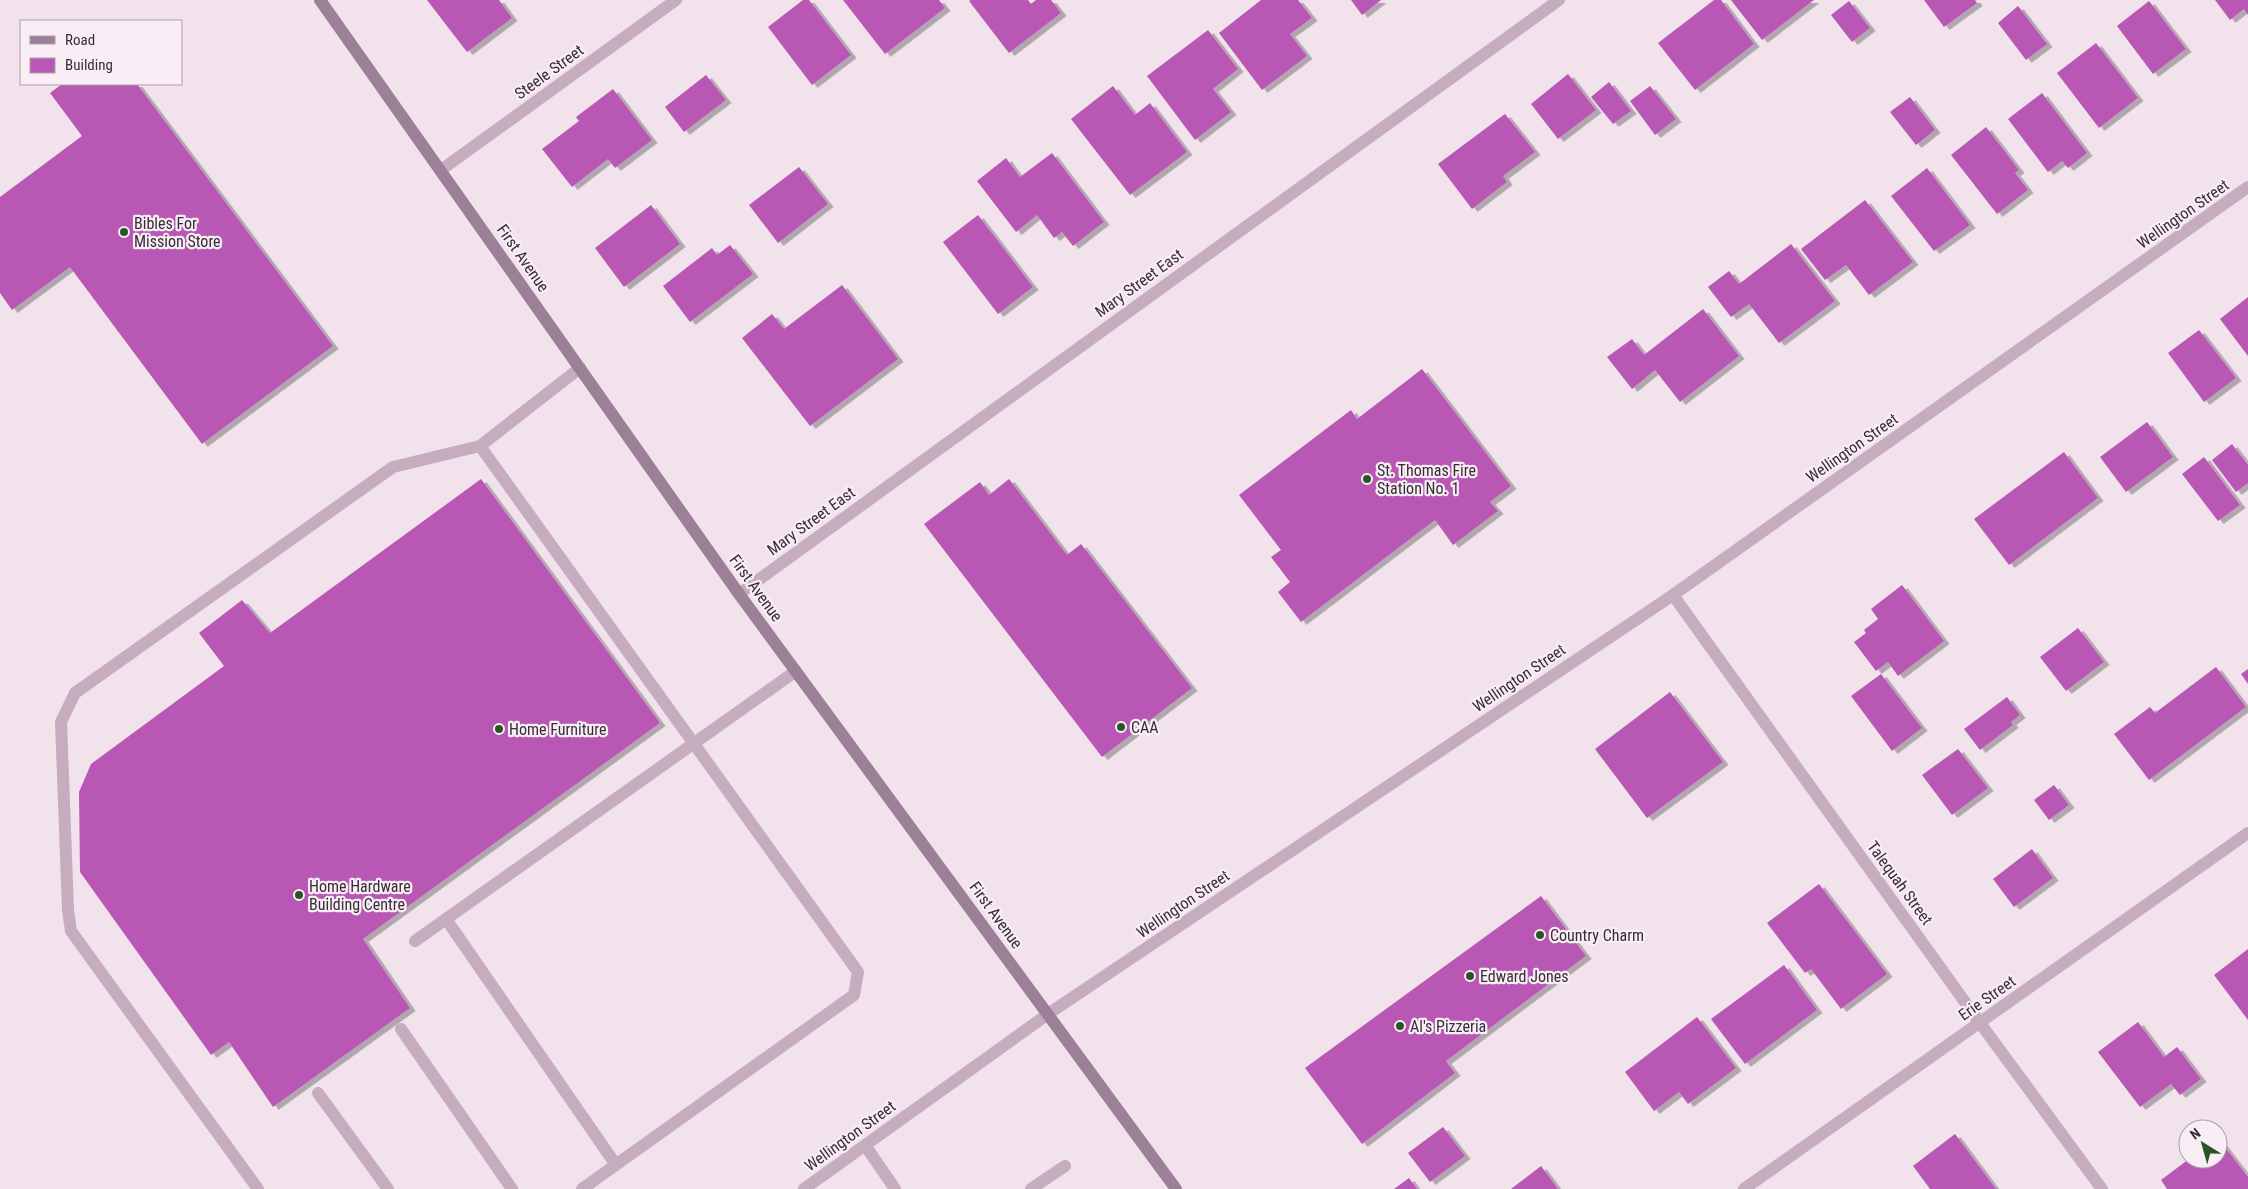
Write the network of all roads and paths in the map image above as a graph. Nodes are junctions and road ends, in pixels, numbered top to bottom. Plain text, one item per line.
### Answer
1 (320, 0) edge
2 (676, 0) edge
3 (1559, 0) edge
4 (442, 170) junction
5 (2248, 187) edge
6 (580, 368) junction
7 (480, 446) junction
8 (739, 594) junction
9 (1673, 594) junction
10 (796, 671) junction
11 (694, 744) junction
12 (2248, 833) edge
13 (446, 919) junction
14 (415, 941) dead end
15 (1048, 1014) junction
16 (1980, 1023) junction
17 (401, 1029) dead end
18 (318, 1093) dead end
19 (866, 1145) junction
20 (616, 1165) junction
21 (1065, 1166) dead end
22 (258, 1189) edge
23 (388, 1189) edge
24 (512, 1189) edge
25 (582, 1189) edge
26 (804, 1189) edge
27 (895, 1189) edge
28 (1031, 1189) edge
29 (1176, 1189) edge
30 (1744, 1189) edge
31 (2102, 1189) edge

1 - 4 main road, First Avenue
2 - 4 street, Steele Street
3 - 8 street, Mary Street East
4 - 6 main road, First Avenue
5 - 9 street, Wellington Street
6 - 7 street
6 - 8 main road, First Avenue
7 - 11 street
7 - 22 street
8 - 10 main road, First Avenue
9 - 15 street, Wellington Street
9 - 16 street, Talequah Street
10 - 11 street
10 - 15 main road, First Avenue
11 - 13 street
11 - 20 street
12 - 16 street, Erie Street
13 - 14 street
13 - 20 street
15 - 19 street, Wellington Street
15 - 29 main road, First Avenue
16 - 30 street, Erie Street
16 - 31 street, Talequah Street
17 - 24 street
18 - 23 street
19 - 26 street, Wellington Street
19 - 27 street
20 - 25 street
21 - 28 street

